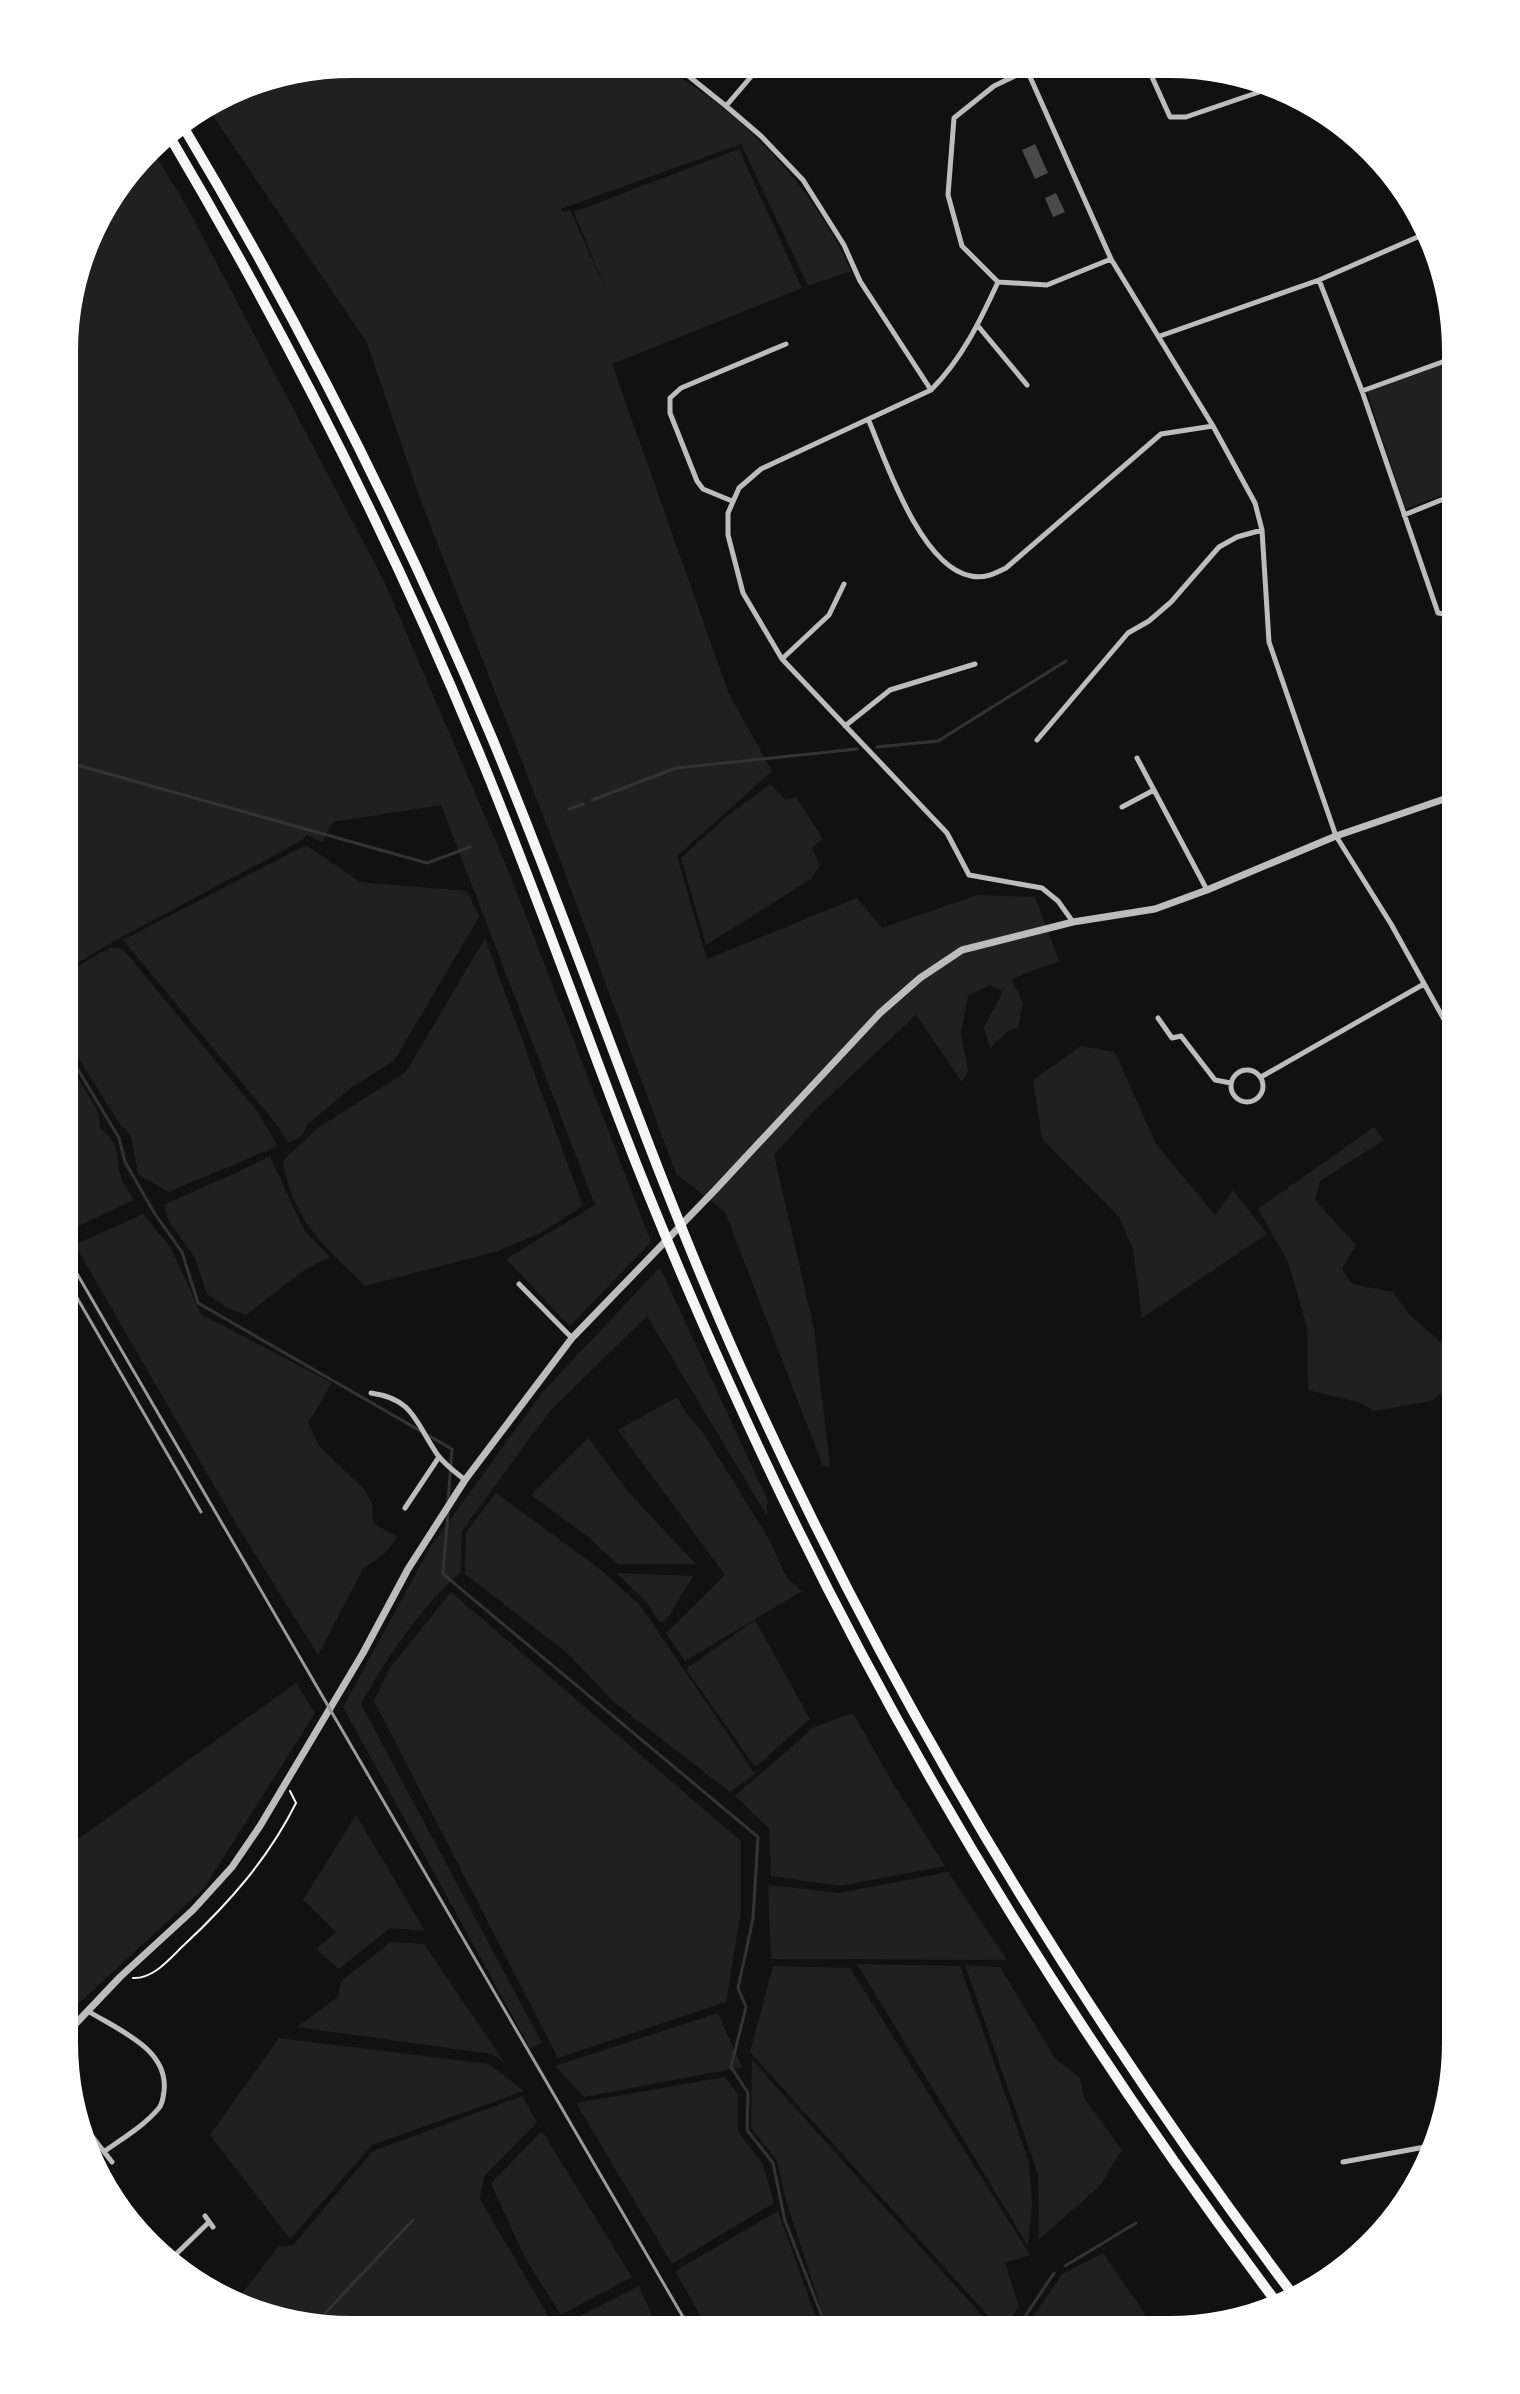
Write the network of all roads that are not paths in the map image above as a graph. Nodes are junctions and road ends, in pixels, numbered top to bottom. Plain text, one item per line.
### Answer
1 (1007, 78) edge
2 (1029, 78) edge
3 (1152, 78) edge
4 (692, 79) edge
5 (749, 79) edge
6 (1257, 93) edge
7 (726, 106) junction
8 (187, 133) edge
9 (174, 144) edge
10 (1417, 237) edge
11 (1111, 259) junction
12 (1319, 280) junction
13 (998, 282) junction
14 (978, 326) junction
15 (1160, 336) junction
16 (786, 344) dead end
17 (1442, 362) edge
18 (1027, 385) dead end
19 (931, 390) junction
20 (1362, 391) junction
21 (869, 421) junction
22 (1213, 426) junction
23 (1442, 500) edge
24 (732, 501) junction
25 (1404, 515) junction
26 (1262, 530) junction
27 (844, 584) dead end
28 (1442, 614) edge
29 (782, 659) junction
30 (975, 664) dead end
31 (845, 726) junction
32 (1037, 740) dead end
33 (1137, 758) dead end
34 (1154, 790) junction
35 (1442, 800) edge
36 (1122, 807) dead end
37 (1336, 836) junction
38 (1207, 890) junction
39 (1073, 922) junction
40 (1424, 984) junction
41 (1442, 1015) edge
42 (1158, 1018) dead end
43 (1261, 1077) junction
44 (1231, 1083) junction
45 (519, 1284) dead end
46 (572, 1338) junction
47 (371, 1393) dead end
48 (439, 1457) junction
49 (465, 1480) junction
50 (405, 1508) dead end
51 (88, 2011) junction
52 (78, 2021) edge
53 (97, 2142) edge
54 (1421, 2148) edge
55 (105, 2151) junction
56 (112, 2162) dead end
57 (1343, 2162) dead end
58 (209, 2221) dead end
59 (177, 2253) edge
60 (1288, 2288) edge
61 (1272, 2296) edge

1 - 13 street
2 - 11 street
3 - 6 street
4 - 7 street
5 - 7 street
7 - 19 street
8 - 60 highway
9 - 61 highway
10 - 12 street
11 - 13 street
11 - 15 street
12 - 15 street
12 - 20 street
13 - 14 street
14 - 18 street
14 - 19 street
15 - 22 street
16 - 24 street
17 - 20 street
19 - 21 street
20 - 25 street
21 - 22 street
21 - 24 street
22 - 26 street
23 - 25 street
24 - 29 street
25 - 28 street
26 - 32 street
26 - 37 street
27 - 29 street
29 - 31 street
30 - 31 street
31 - 39 street
33 - 34 street
34 - 36 street
34 - 38 street
35 - 37 street
37 - 38 street
37 - 40 street
38 - 39 street
39 - 46 street
40 - 41 street
40 - 43 street
42 - 44 street
43 - 44 street
43 - 44 street
45 - 46 street
46 - 49 street
47 - 48 street
48 - 49 street
48 - 50 street
49 - 51 street
51 - 52 street
51 - 55 street
53 - 55 street
54 - 57 street
55 - 56 street
58 - 59 street

